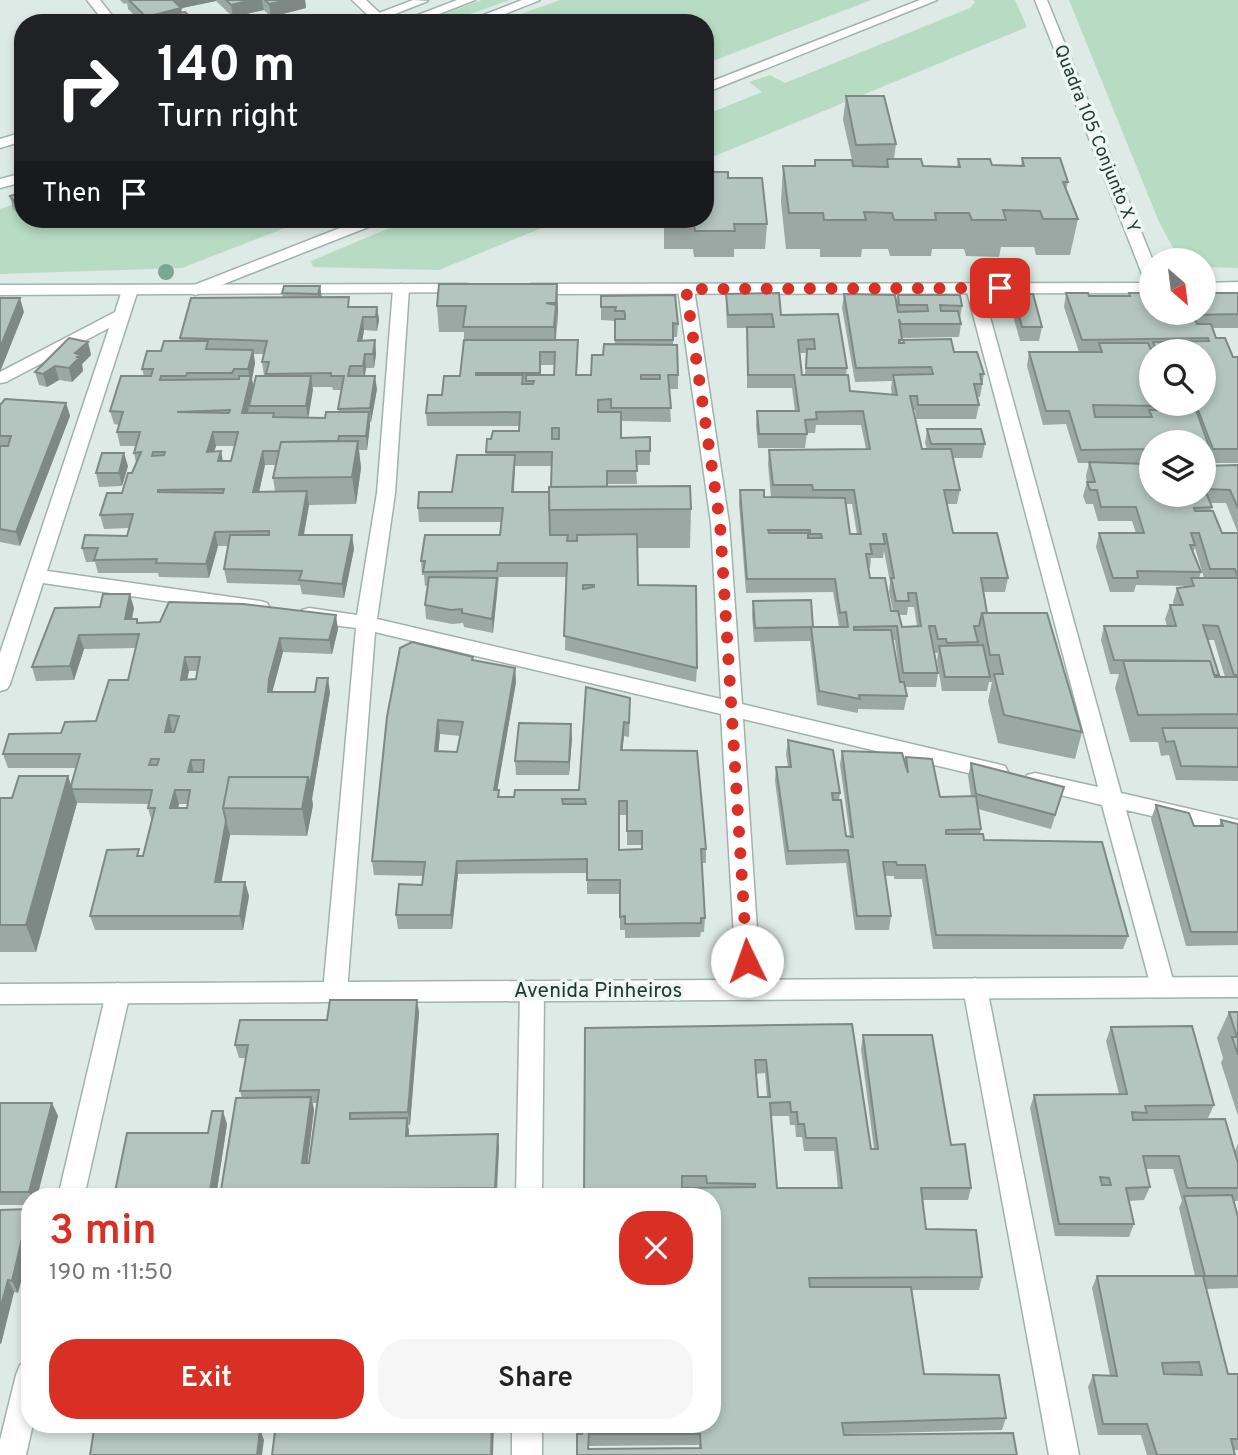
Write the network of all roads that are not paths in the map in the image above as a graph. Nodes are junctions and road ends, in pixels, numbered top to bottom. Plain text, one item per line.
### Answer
1 (93, 0) edge
2 (358, 0) edge
3 (424, 0) edge
4 (469, 0) edge
5 (534, 0) edge
6 (931, 0) edge
7 (1041, 0) edge
8 (105, 14) edge
9 (375, 14) edge
10 (383, 14) edge
11 (429, 14) edge
12 (494, 14) edge
13 (714, 85) edge
14 (353, 228) edge
15 (1140, 248) edge
16 (1238, 287) edge
17 (974, 288) junction
18 (1139, 288) edge
19 (1216, 288) edge
20 (401, 289) junction
21 (483, 289) edge
22 (510, 289) edge
23 (686, 289) junction
24 (0, 290) edge
25 (130, 290) junction
26 (195, 290) junction
27 (121, 315) junction
28 (0, 378) edge
29 (36, 576) junction
30 (366, 623) junction
31 (0, 684) edge
32 (732, 711) junction
33 (1110, 799) junction
34 (1238, 828) edge
35 (1238, 986) edge
36 (1163, 987) junction
37 (975, 988) junction
38 (749, 989) junction
39 (532, 991) junction
40 (335, 992) junction
41 (118, 993) junction
42 (0, 994) edge
43 (73, 1188) edge
44 (530, 1188) edge
45 (21, 1413) edge
46 (527, 1433) edge
47 (11, 1455) edge
48 (527, 1455) edge
49 (1065, 1455) edge

1 - 8 street
2 - 9 street
3 - 10 street
4 - 11 street
5 - 12 street
6 - 13 street
7 - 15 street, Quadra 105 Conjunto X Y
14 - 26 street
16 - 19 street
17 - 18 street
17 - 23 street
17 - 33 street
20 - 21 street
20 - 26 street
20 - 30 street
22 - 23 street
23 - 32 street
24 - 25 street
25 - 26 street
25 - 27 street
27 - 28 street
27 - 29 street
29 - 30 street
29 - 31 street
30 - 32 street
30 - 40 street
32 - 33 street
32 - 38 street
33 - 34 street
33 - 36 street
35 - 36 street, Avenida Pinheiros
36 - 37 street, Avenida Pinheiros
37 - 38 street, Avenida Pinheiros
37 - 49 street
38 - 39 street, Avenida Pinheiros
39 - 40 street, Avenida Pinheiros
39 - 44 street
40 - 41 street, Avenida Pinheiros
41 - 42 street, Avenida Pinheiros
41 - 43 street
45 - 47 street
46 - 48 street

